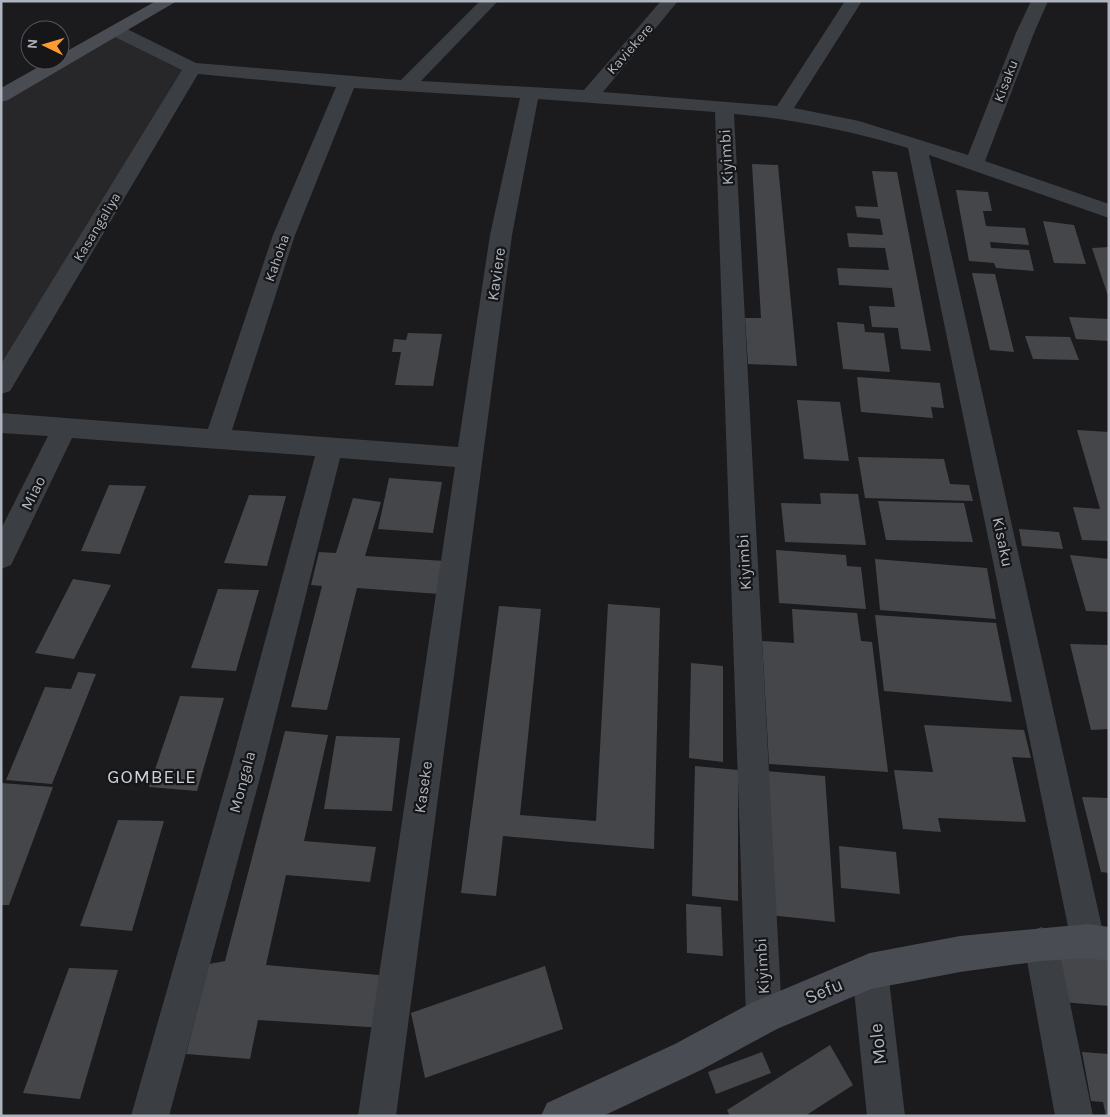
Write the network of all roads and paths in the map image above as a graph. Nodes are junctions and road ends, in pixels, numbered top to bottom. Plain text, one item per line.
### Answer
1 (169, 1) edge
2 (490, 1) edge
3 (670, 1) edge
4 (854, 1) edge
5 (1040, 1) edge
6 (117, 31) junction
7 (192, 68) junction
8 (346, 82) junction
9 (406, 85) junction
10 (530, 93) junction
11 (1, 96) edge
12 (589, 96) junction
13 (724, 107) junction
14 (782, 112) junction
15 (918, 144) junction
16 (975, 162) junction
17 (1109, 211) edge
18 (1, 385) edge
19 (1, 423) edge
20 (64, 429) junction
21 (217, 438) junction
22 (330, 447) junction
23 (470, 458) junction
24 (1, 557) edge
25 (1098, 942) edge
26 (1041, 944) junction
27 (870, 971) junction
28 (764, 1016) junction
29 (150, 1116) edge
30 (377, 1116) edge
31 (560, 1116) edge
32 (886, 1116) edge
33 (1074, 1116) edge

1 - 6 street
2 - 9 street
3 - 12 street, Kaviekere
4 - 14 street
5 - 16 street, Kisaku
6 - 7 street
6 - 11 street
7 - 8 street
7 - 18 street, Kasangaliya
8 - 9 street
8 - 21 street, Kahoha
9 - 10 street
10 - 12 street
10 - 23 street, Kaviere
12 - 13 street
13 - 14 street
13 - 28 street, Kiyimbi
14 - 15 street
15 - 16 street
15 - 25 street, Kisaku
16 - 17 street
19 - 20 street
20 - 21 street
20 - 24 street, Miao
21 - 22 street
22 - 23 street
22 - 29 street, Mongala
23 - 30 street, Kaseke
25 - 26 street, Sefu
26 - 27 street, Sefu
26 - 33 street
27 - 28 street, Sefu
27 - 32 street, Mole
28 - 31 street, Sefu

